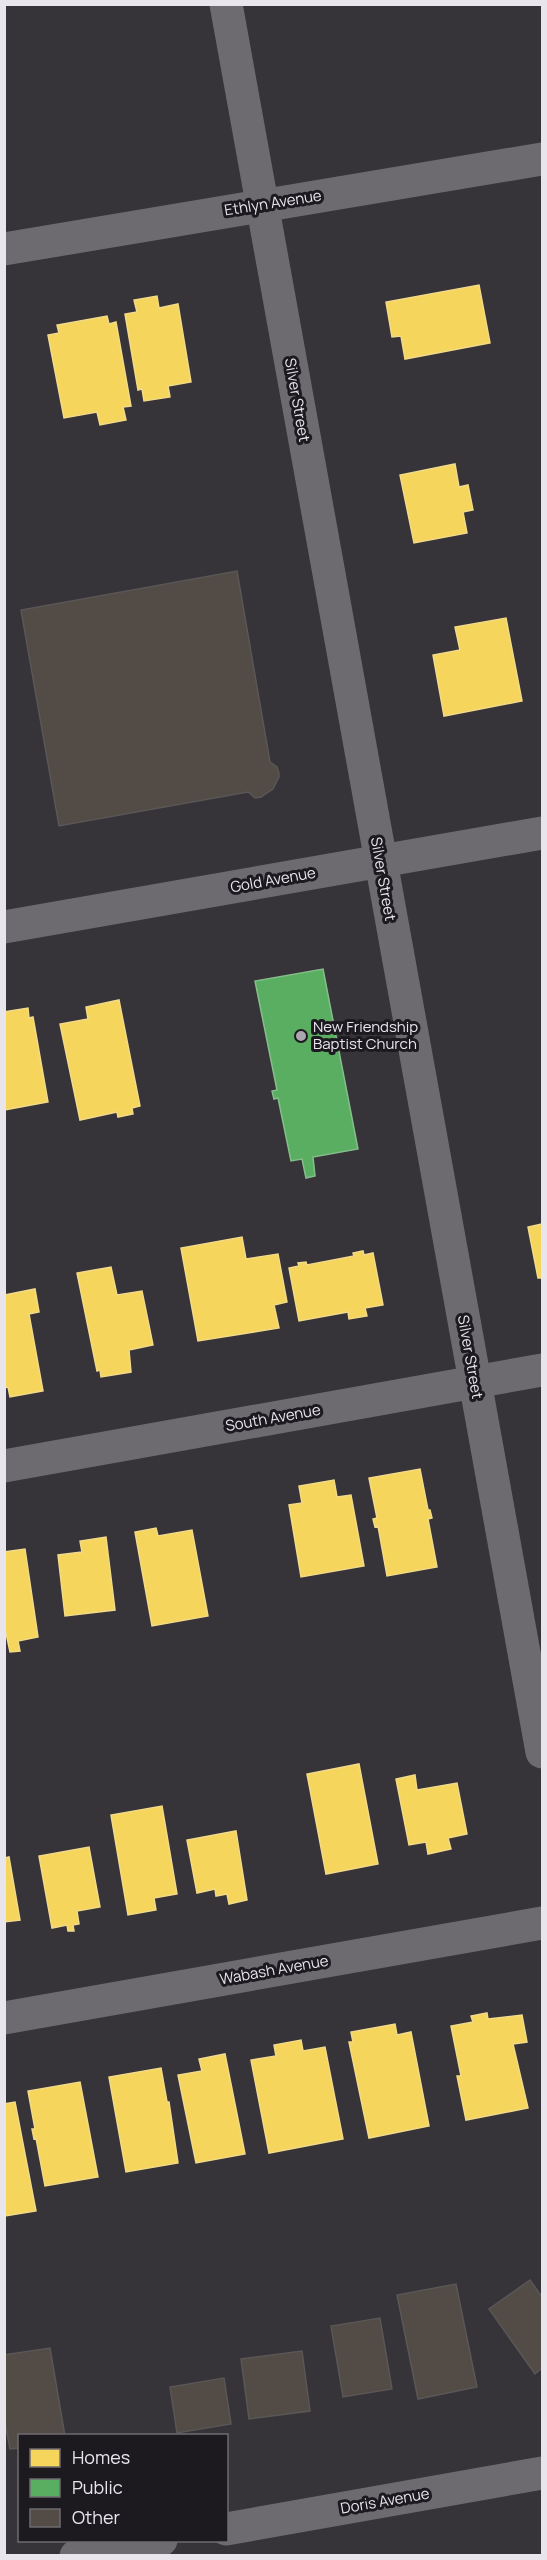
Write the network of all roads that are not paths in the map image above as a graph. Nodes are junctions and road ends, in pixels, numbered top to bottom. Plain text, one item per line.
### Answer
1 (226, 4) edge
2 (543, 159) edge
3 (262, 204) junction
4 (4, 249) edge
5 (543, 833) edge
6 (379, 861) junction
7 (4, 927) edge
8 (543, 1370) edge
9 (475, 1382) junction
10 (4, 1466) edge
11 (543, 1752) edge
12 (543, 1923) edge
13 (4, 2018) edge
14 (543, 2473) edge
15 (228, 2529) edge
16 (155, 2542) edge
17 (76, 2556) edge

1 - 3 street, Silver Street
2 - 3 street, Ethlyn Avenue
3 - 4 street, Ethlyn Avenue
3 - 6 street, Silver Street
5 - 6 street, Gold Avenue
6 - 7 street, Gold Avenue
6 - 9 street, Silver Street
8 - 9 street, South Avenue
9 - 10 street, South Avenue
9 - 11 street, Silver Street
12 - 13 street, Wabash Avenue
14 - 15 street, Doris Avenue
16 - 17 street

